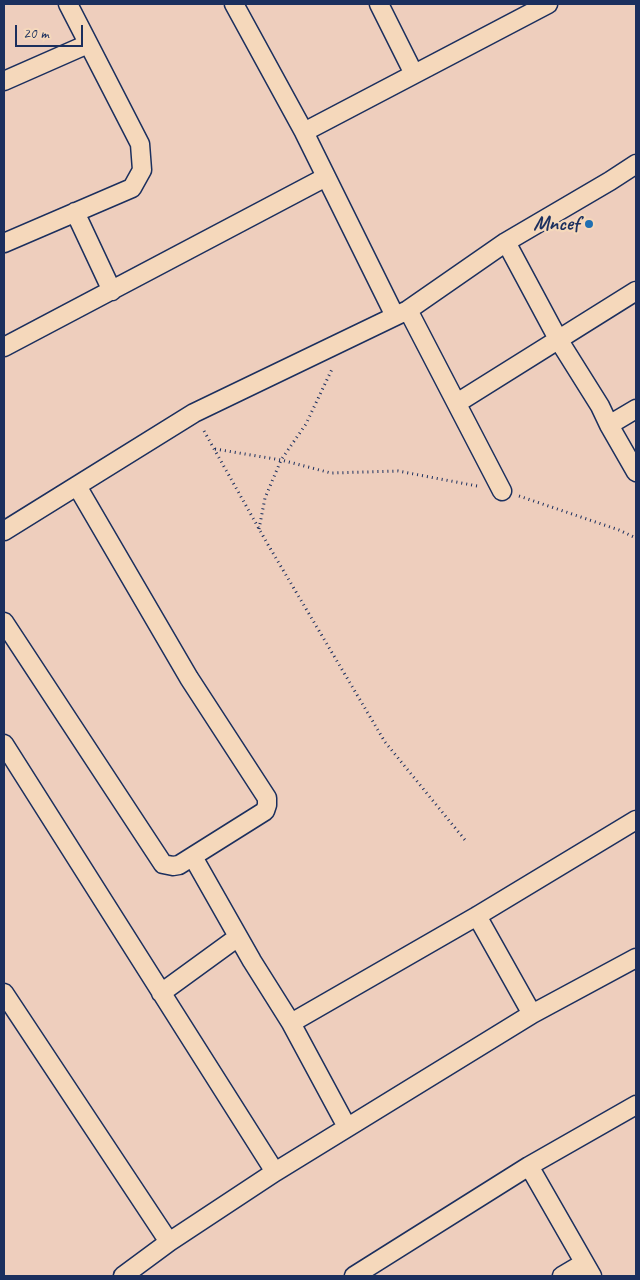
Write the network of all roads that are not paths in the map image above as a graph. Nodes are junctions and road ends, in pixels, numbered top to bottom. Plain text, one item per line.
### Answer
1 (68, 4) edge
2 (234, 4) edge
3 (379, 4) edge
4 (548, 4) edge
5 (88, 44) junction
6 (414, 74) junction
7 (4, 81) edge
8 (304, 132) junction
9 (636, 164) edge
10 (326, 177) junction
11 (75, 212) junction
12 (506, 242) junction
13 (4, 243) edge
14 (112, 291) junction
15 (636, 291) edge
16 (401, 313) junction
17 (558, 339) junction
18 (4, 347) edge
19 (457, 404) junction
20 (636, 409) edge
21 (609, 425) junction
22 (636, 472) edge
23 (77, 486) junction
24 (502, 490) road end
25 (4, 530) edge
26 (4, 622) edge
27 (4, 744) edge
28 (636, 820) edge
29 (193, 857) junction
30 (476, 916) junction
31 (238, 937) junction
32 (636, 958) edge
33 (4, 993) edge
34 (161, 993) junction
35 (532, 1014) junction
36 (290, 1023) junction
37 (636, 1105) edge
38 (347, 1127) junction
39 (529, 1166) junction
40 (275, 1172) junction
41 (169, 1242) junction
42 (588, 1269) edge
43 (123, 1276) edge
44 (354, 1276) edge
45 (562, 1276) edge

1 - 5 street
2 - 8 street
3 - 6 street
4 - 6 street
5 - 7 street
5 - 11 street
6 - 8 street
8 - 10 street
9 - 12 street
10 - 14 street
10 - 16 street
11 - 13 street
11 - 14 street
12 - 16 street
12 - 17 street
14 - 18 street
15 - 17 street
16 - 19 street
16 - 23 street
17 - 19 street
17 - 21 street
19 - 24 street
20 - 21 street
21 - 22 street
23 - 25 street
23 - 29 street
26 - 29 street
27 - 34 street
28 - 30 street
29 - 31 street
30 - 35 street
30 - 36 street
31 - 34 street
31 - 36 street
32 - 35 street
33 - 41 street
34 - 40 street
35 - 38 street
36 - 38 street
37 - 39 street
38 - 40 street
39 - 42 street
39 - 44 street
40 - 41 street
41 - 43 street
42 - 45 street

